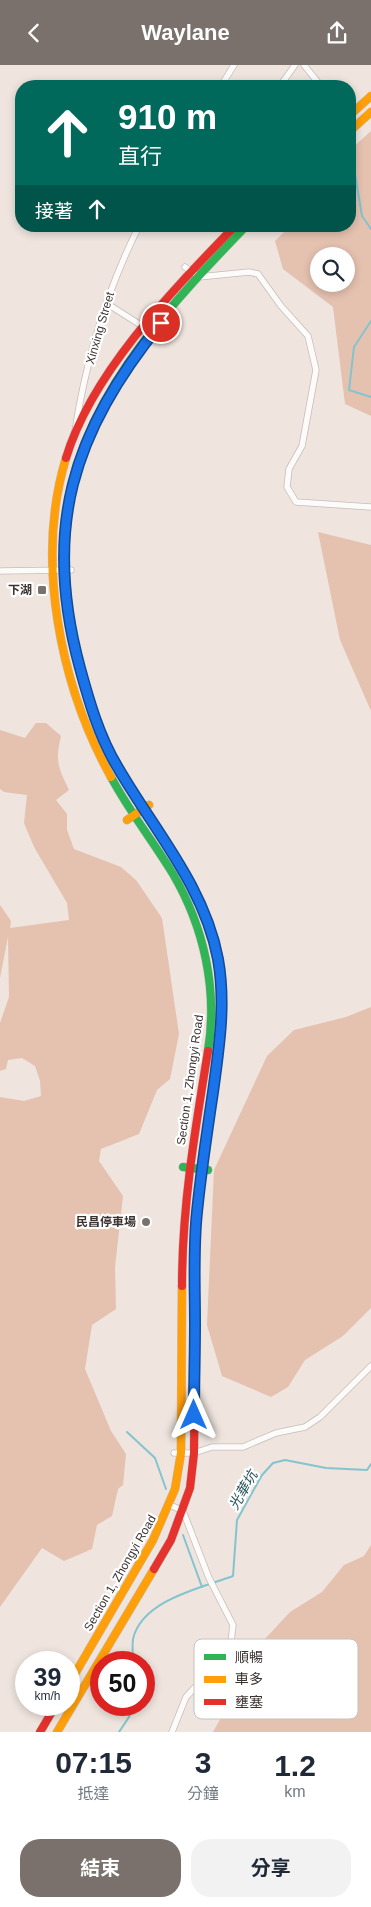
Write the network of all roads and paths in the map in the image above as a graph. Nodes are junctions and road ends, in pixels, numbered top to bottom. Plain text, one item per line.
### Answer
1 (234, 65) edge
2 (295, 65) edge
3 (304, 65) edge
4 (225, 80) edge
5 (284, 80) edge
6 (317, 80) edge
7 (371, 96) edge
8 (356, 110) edge
9 (371, 112) edge
10 (356, 126) edge
11 (136, 232) edge
12 (228, 232) edge
13 (240, 232) edge
14 (188, 269) junction
15 (199, 277) junction
16 (106, 303) junction
17 (145, 326) junction
18 (156, 334) junction
19 (75, 435) junction
20 (371, 507) edge
21 (53, 570) junction
22 (68, 570) junction
23 (0, 571) edge
24 (147, 807) junction
25 (134, 815) junction
26 (127, 820) dead end
27 (186, 1167) junction
28 (204, 1170) junction
29 (371, 1366) edge
30 (177, 1453) junction
31 (194, 1453) junction
32 (170, 1505) junction
33 (183, 1511) junction
34 (231, 1639) edge
35 (80, 1665) edge
36 (194, 1689) edge
37 (49, 1716) edge
38 (40, 1732) edge
39 (57, 1732) edge
40 (172, 1732) edge

1 - 4 street
2 - 5 street
3 - 6 street
7 - 8 main road
9 - 10 main road
11 - 16 street, Xinxing Street
12 - 14 main road, Section 1, Zhongyi Road
13 - 15 main road
14 - 15 street
14 - 17 main road, Section 1, Zhongyi Road
15 - 18 main road
15 - 20 street
16 - 17 street
16 - 19 street, Xinxing Street
17 - 18 street
17 - 19 main road, Section 1, Zhongyi Road
18 - 22 main road, Section 1, Zhongyi Road
19 - 21 main road, Section 1, Zhongyi Road
21 - 22 street
21 - 23 street
21 - 25 main road, Section 1, Zhongyi Road
22 - 24 main road, Section 1, Zhongyi Road
24 - 25 main road
24 - 28 main road, Section 1, Zhongyi Road
25 - 26 main road
25 - 27 main road, Section 1, Zhongyi Road
27 - 28 main road
27 - 30 main road, Section 1, Zhongyi Road
28 - 31 main road, Section 1, Zhongyi Road
29 - 31 street
30 - 31 street
30 - 32 main road, Section 1, Zhongyi Road
31 - 33 main road, Section 1, Zhongyi Road
32 - 33 street
32 - 35 main road, Section 1, Zhongyi Road
33 - 34 street
33 - 39 main road, Section 1, Zhongyi Road
36 - 40 street
37 - 38 main road

